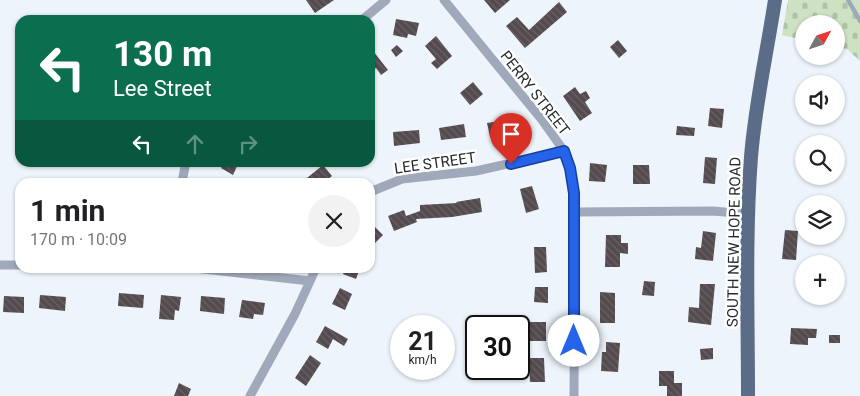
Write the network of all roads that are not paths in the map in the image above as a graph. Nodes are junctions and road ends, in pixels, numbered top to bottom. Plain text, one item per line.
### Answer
1 (386, 0) edge
2 (444, 0) edge
3 (776, 0) edge
4 (848, 0) edge
5 (368, 15) edge
6 (860, 20) edge
7 (564, 151) junction
8 (375, 190) edge
9 (575, 212) junction
10 (747, 214) junction
11 (0, 265) edge
12 (15, 265) edge
13 (239, 273) edge
14 (314, 273) edge
15 (310, 281) junction
16 (250, 396) edge
17 (574, 396) edge
18 (748, 396) edge

1 - 5 street
2 - 7 street, PERRY STREET
3 - 10 main road, SOUTH NEW HOPE ROAD
4 - 6 lane
7 - 8 street, LEE STREET
7 - 9 street, PERRY STREET
9 - 10 street
9 - 17 street, PERRY STREET
10 - 18 main road, SOUTH NEW HOPE ROAD
11 - 12 street
13 - 15 street
14 - 15 street
15 - 16 street

